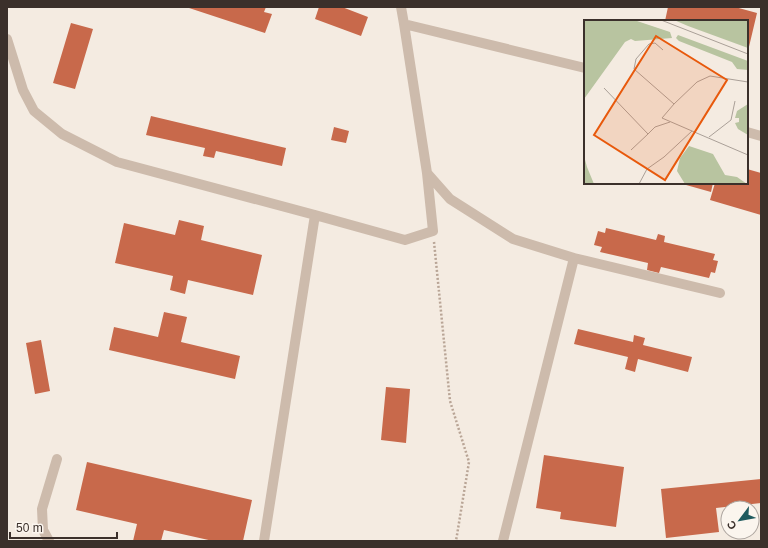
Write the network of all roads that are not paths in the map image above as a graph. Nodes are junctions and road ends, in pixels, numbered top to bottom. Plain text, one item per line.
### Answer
1 (401, 7) edge
2 (404, 24) junction
3 (7, 39) edge
4 (584, 68) edge
5 (748, 132) edge
6 (761, 136) edge
7 (427, 173) junction
8 (315, 216) junction
9 (574, 258) junction
10 (720, 293) dead end
11 (57, 459) dead end
12 (49, 541) edge
13 (264, 541) edge
14 (503, 541) edge

1 - 2 street
2 - 4 street
2 - 7 street
3 - 8 street
5 - 6 street
7 - 8 street
7 - 9 street
8 - 13 street
9 - 10 street
9 - 14 street
11 - 12 street

